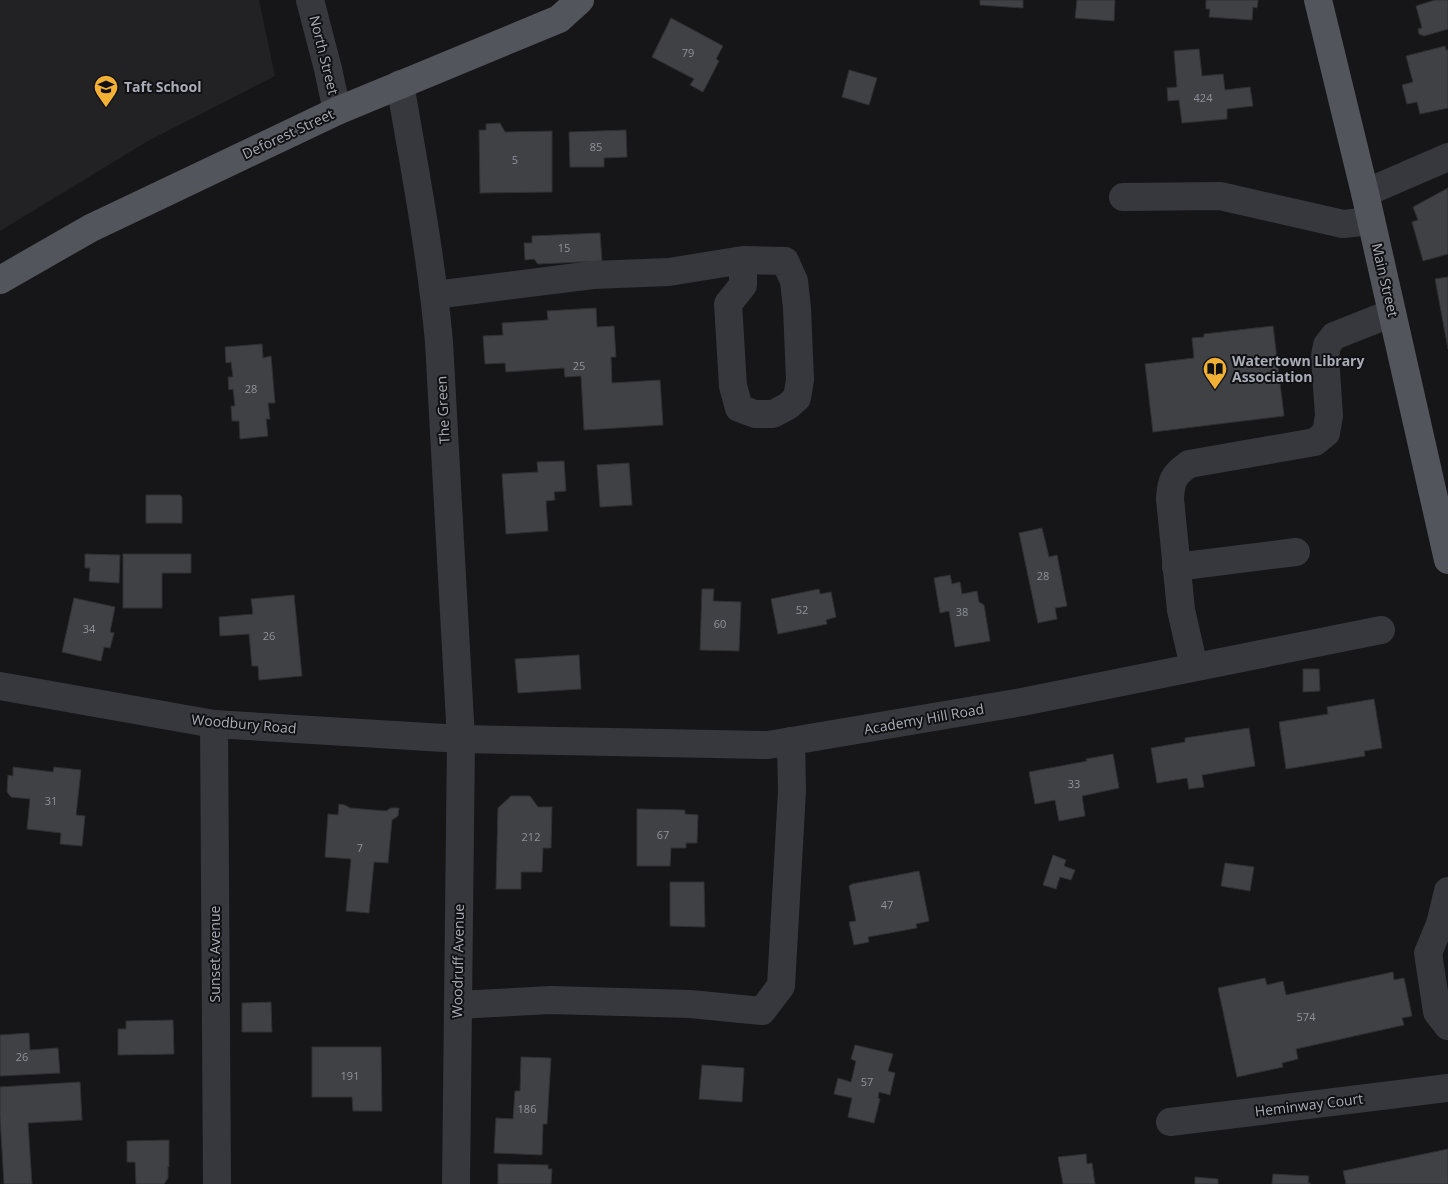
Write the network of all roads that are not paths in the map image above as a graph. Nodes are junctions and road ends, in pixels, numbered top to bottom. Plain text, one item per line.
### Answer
1 (310, 0) edge
2 (580, 0) edge
3 (1318, 0) edge
4 (400, 84) junction
5 (337, 110) junction
6 (1448, 157) edge
7 (1365, 193) junction
8 (1123, 197) dead end
9 (1371, 221) junction
10 (743, 260) junction
11 (0, 280) edge
12 (435, 295) junction
13 (1392, 313) junction
14 (1444, 522) edge
15 (1296, 552) dead end
16 (1448, 560) edge
17 (1176, 567) junction
18 (1381, 630) dead end
19 (1194, 667) junction
20 (0, 686) edge
21 (214, 724) junction
22 (460, 738) junction
23 (791, 741) junction
24 (1448, 891) edge
25 (458, 1005) junction
26 (1448, 1026) edge
27 (1448, 1088) edge
28 (1170, 1122) dead end
29 (217, 1184) edge
30 (456, 1184) edge

1 - 5 street, North Street
2 - 4 main road, Deforest Street
3 - 7 main road, Main Street
4 - 5 main road, Deforest Street
4 - 12 street, The Green
5 - 11 main road, Deforest Street
6 - 7 street
7 - 9 main road, Main Street
8 - 9 street
9 - 13 main road, Main Street
10 - 10 street
10 - 12 street
12 - 22 street, The Green
13 - 14 main road, Main Street
13 - 17 street
14 - 16 main road, Main Street
15 - 17 street
17 - 19 street
18 - 19 street, Academy Hill Road
19 - 23 street, Academy Hill Road
20 - 21 street, Woodbury Road
21 - 22 street, Woodbury Road
21 - 29 street, Sunset Avenue
22 - 23 street, Academy Hill Road
22 - 25 street, Woodruff Avenue
23 - 25 street
24 - 26 street
25 - 30 street, Woodruff Avenue
27 - 28 street, Heminway Court

